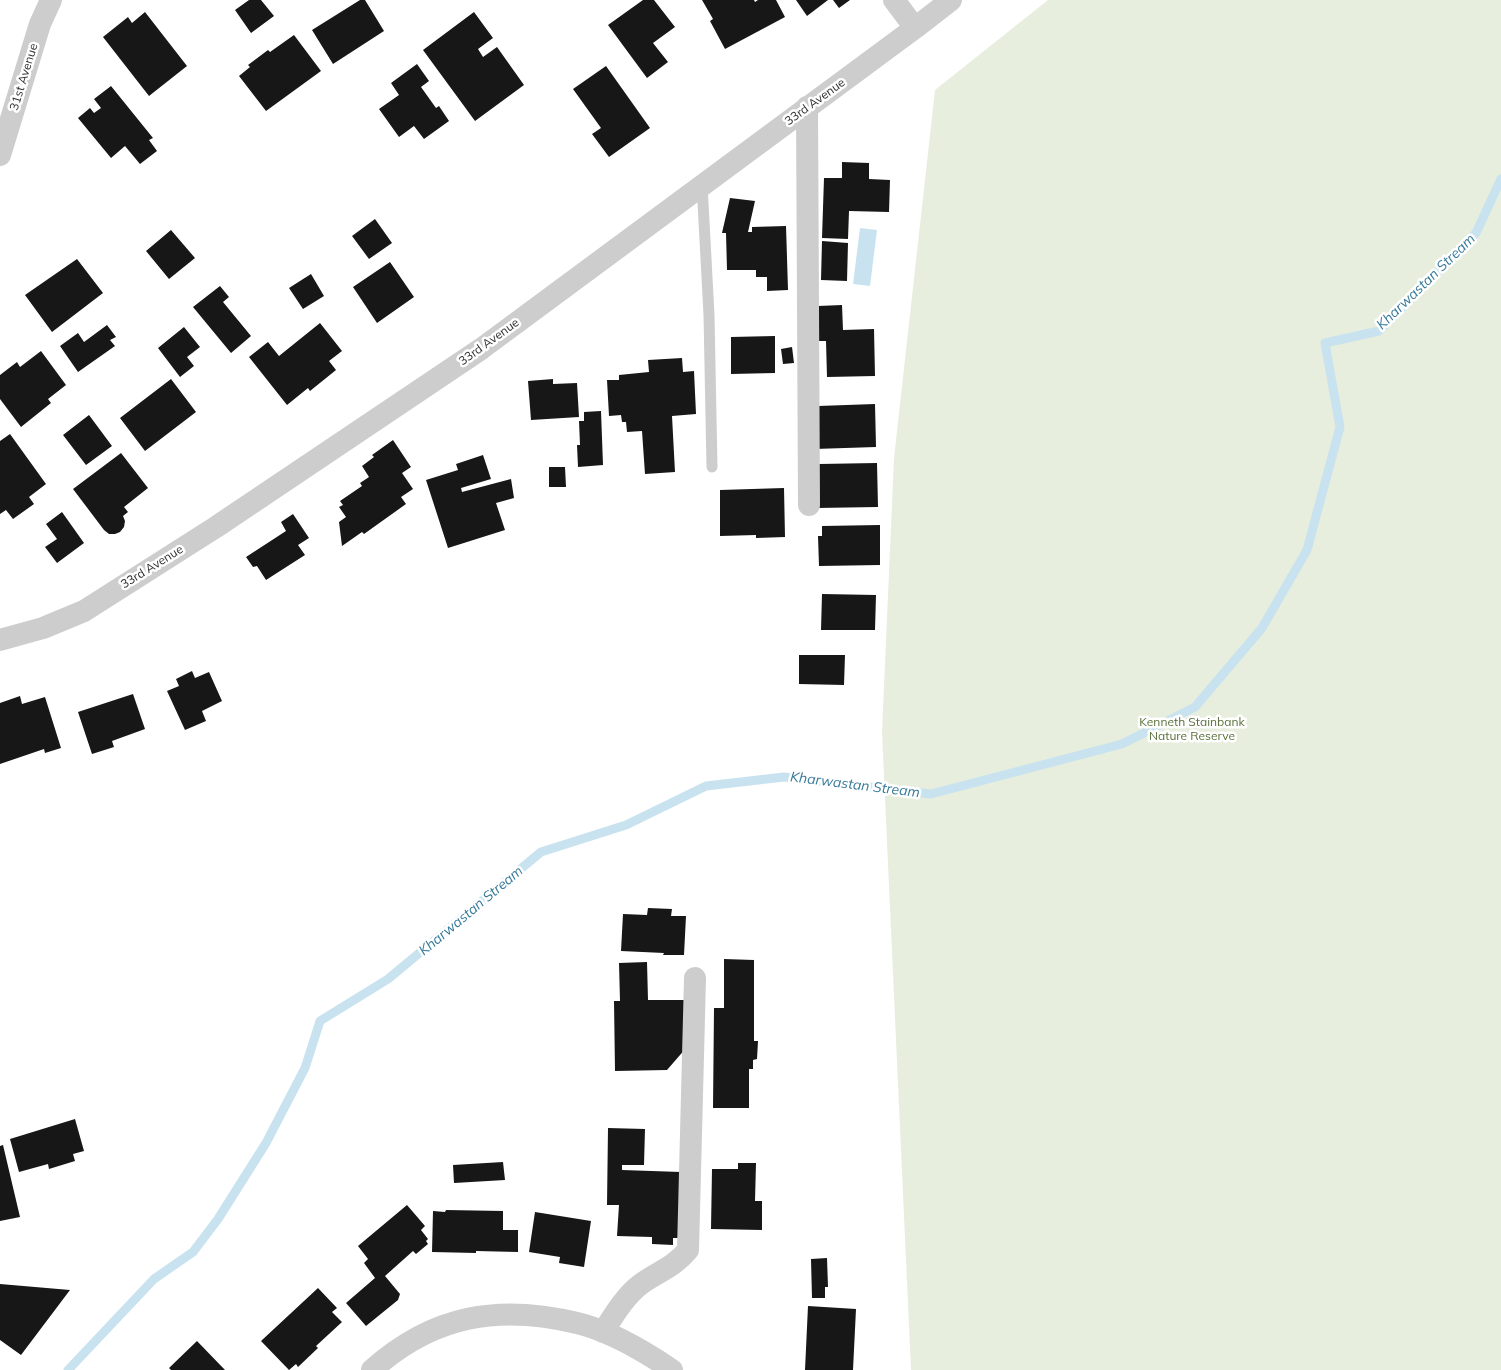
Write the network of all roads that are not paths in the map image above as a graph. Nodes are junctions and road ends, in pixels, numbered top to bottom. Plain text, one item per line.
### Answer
1 (51, 0) edge
2 (894, 0) edge
3 (951, 0) edge
4 (916, 28) junction
5 (807, 107) junction
6 (0, 155) edge
7 (702, 184) junction
8 (712, 467) dead end
9 (809, 505) dead end
10 (0, 640) edge
11 (695, 978) dead end
12 (603, 1332) junction
13 (665, 1368) edge
14 (372, 1370) edge

1 - 6 street, 31st Avenue
2 - 4 street
3 - 4 street, 33rd Avenue
4 - 5 street, 33rd Avenue
5 - 7 street, 33rd Avenue
5 - 9 street
7 - 8 lane
7 - 10 street, 33rd Avenue
11 - 12 street
12 - 13 street
12 - 14 street

